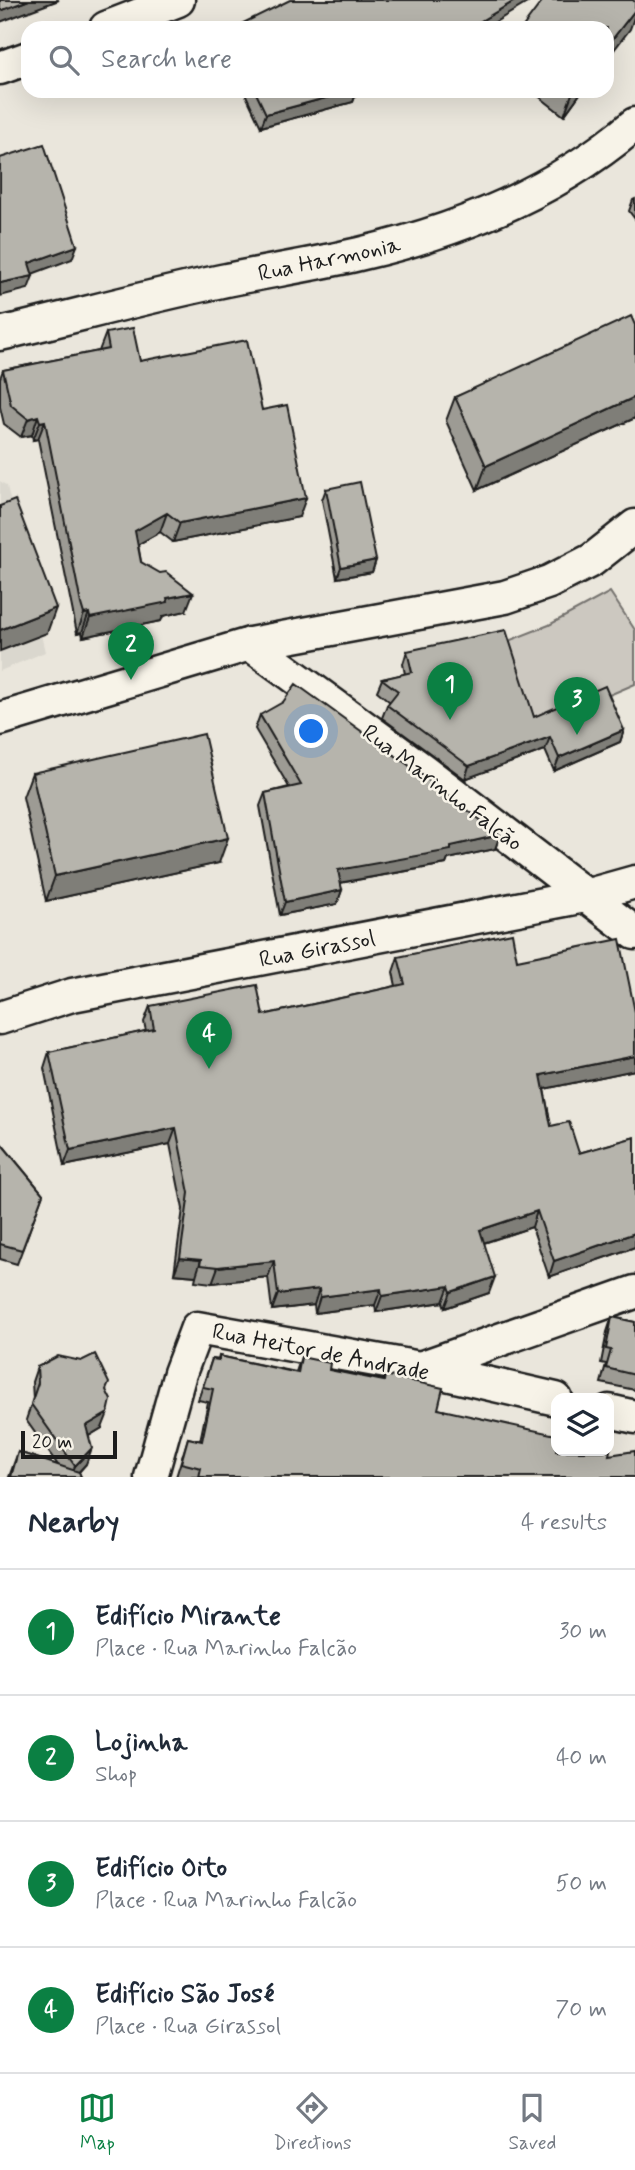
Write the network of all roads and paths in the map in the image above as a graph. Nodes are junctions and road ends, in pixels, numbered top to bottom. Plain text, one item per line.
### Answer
1 (178, 0) edge
2 (124, 21) edge
3 (21, 60) edge
4 (0, 68) edge
5 (635, 124) edge
6 (0, 334) edge
7 (635, 526) edge
8 (250, 644) junction
9 (0, 719) edge
10 (635, 882) edge
11 (585, 896) junction
12 (635, 933) edge
13 (0, 1018) edge
14 (635, 1292) edge
15 (420, 1368) junction
16 (551, 1398) edge
17 (614, 1412) edge
18 (635, 1416) edge
19 (151, 1477) edge

1 - 2 street
3 - 4 street
5 - 6 street, Rua Harmonia
7 - 8 street
8 - 9 street
8 - 11 street, Rua Marinho Falcão
10 - 11 street, Rua Girassol
11 - 12 street, Rua Marinho Falcão
11 - 13 street, Rua Girassol
14 - 15 street
15 - 16 street, Rua Heitor de Andrade
15 - 19 street, Rua Heitor de Andrade
17 - 18 street

